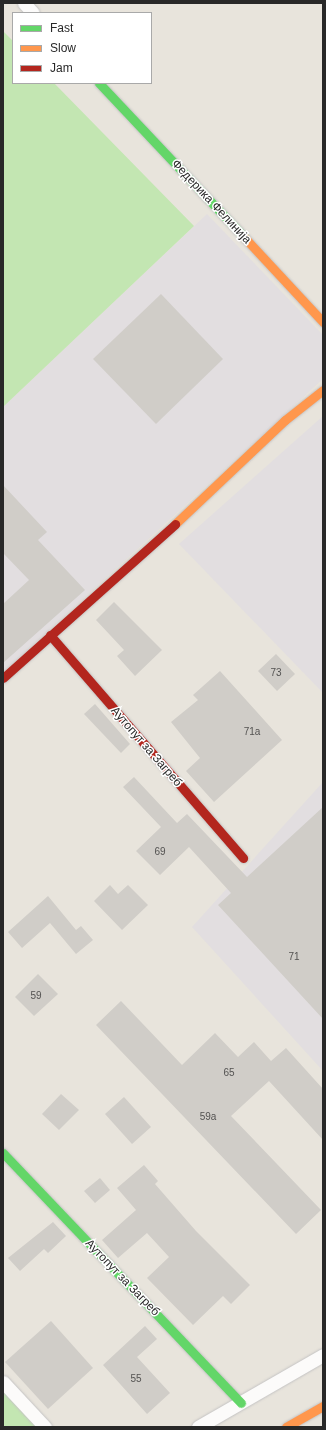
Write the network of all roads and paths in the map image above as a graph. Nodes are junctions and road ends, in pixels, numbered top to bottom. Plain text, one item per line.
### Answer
1 (24, 3) edge
2 (32, 12) edge
3 (100, 84) edge
4 (323, 322) edge
5 (323, 390) edge
6 (50, 635) junction
7 (3, 678) edge
8 (243, 858) dead end
9 (3, 1153) edge
10 (323, 1355) edge
11 (3, 1382) edge
12 (241, 1403) junction
13 (323, 1406) edge
14 (44, 1427) edge
15 (198, 1427) edge
16 (286, 1427) edge

1 - 2 street
3 - 4 main road, Федерика Фелинија
5 - 6 main road
6 - 7 main road
6 - 8 main road, Аутопут за Загреб
9 - 12 main road, Аутопут за Загреб
10 - 12 street
11 - 14 street
12 - 15 street
13 - 16 main road

